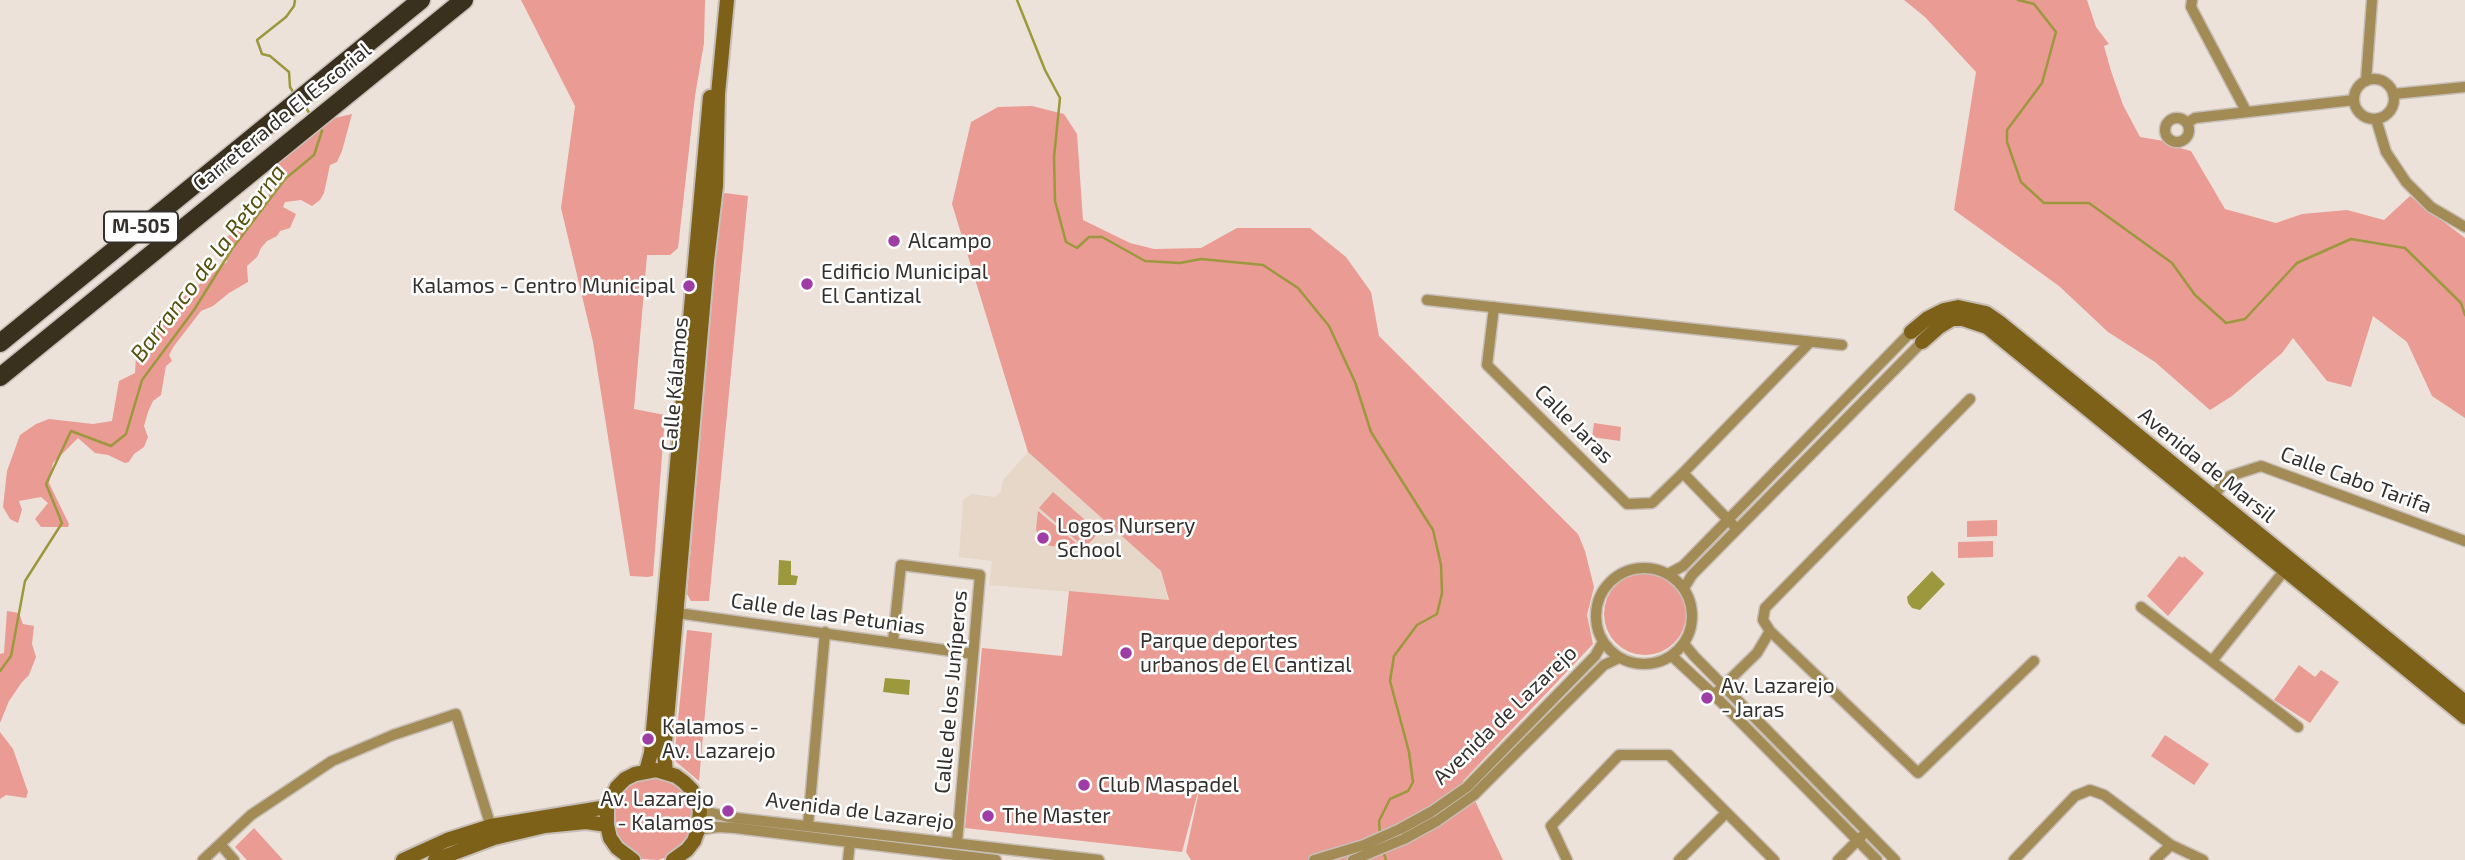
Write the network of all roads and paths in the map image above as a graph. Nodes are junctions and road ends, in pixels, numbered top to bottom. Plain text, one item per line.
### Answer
1 (421, 0) edge
2 (464, 0) edge
3 (718, 0) edge
4 (727, 0) edge
5 (2192, 0) edge
6 (2372, 0) edge
7 (2366, 81) junction
8 (2465, 87) edge
9 (2393, 94) junction
10 (2354, 100) junction
11 (2246, 111) junction
12 (2375, 119) junction
13 (2187, 123) dead end
14 (2465, 227) edge
15 (1427, 300) dead end
16 (1494, 307) junction
17 (1916, 337) junction
18 (1810, 342) junction
19 (0, 343) edge
20 (1842, 345) dead end
21 (0, 377) edge
22 (1970, 399) dead end
23 (1683, 473) junction
24 (2209, 501) junction
25 (1727, 519) junction
26 (1737, 529) junction
27 (2465, 541) edge
28 (2288, 566) junction
29 (1668, 574) junction
30 (1684, 588) junction
31 (2141, 607) dead end
32 (677, 613) junction
33 (1770, 631) junction
34 (825, 632) junction
35 (893, 641) junction
36 (1603, 642) junction
37 (1684, 644) junction
38 (973, 654) junction
39 (1672, 656) junction
40 (1619, 658) junction
41 (2034, 661) dead end
42 (2212, 661) junction
43 (1725, 685) junction
44 (1714, 695) junction
45 (2465, 702) edge
46 (2465, 717) edge
47 (2298, 727) dead end
48 (646, 771) junction
49 (666, 772) junction
50 (1471, 791) junction
51 (607, 807) junction
52 (699, 810) junction
53 (1726, 813) junction
54 (607, 825) junction
55 (808, 825) junction
56 (698, 830) junction
57 (492, 832) junction
58 (1867, 832) junction
59 (1858, 840) junction
60 (850, 842) junction
61 (957, 843) junction
62 (220, 844) junction
63 (2171, 845) junction
64 (955, 858) edge
65 (203, 860) edge
66 (234, 860) edge
67 (403, 860) edge
68 (435, 860) edge
69 (634, 860) edge
70 (673, 860) edge
71 (848, 860) edge
72 (996, 860) edge
73 (1099, 860) edge
74 (1314, 860) edge
75 (1353, 860) edge
76 (1567, 860) edge
77 (1679, 860) edge
78 (1774, 860) edge
79 (1838, 860) edge
80 (1877, 860) edge
81 (1895, 860) edge
82 (2014, 860) edge
83 (2155, 860) edge
84 (2203, 860) edge

1 - 19 highway, Carretera de El Escorial / M-505
2 - 21 highway, Carretera de El Escorial / M-505
3 - 48 main road, Calle Kálamos
4 - 32 main road, Calle Kálamos
5 - 11 street
6 - 7 street
7 - 9 street
7 - 10 street
8 - 9 street
9 - 12 street
10 - 11 street
10 - 12 street
11 - 13 street
12 - 14 street
15 - 16 street
16 - 18 street
16 - 23 street, Calle Jaras
17 - 24 main road, Avenida de Marsil
17 - 25 street
17 - 26 street
18 - 20 street
18 - 23 street, Calle Jaras
22 - 33 street
23 - 25 street
24 - 27 street, Calle Cabo Tarifa
24 - 28 main road, Avenida de Marsil
25 - 26 street
25 - 29 street
26 - 30 street
28 - 42 street
28 - 45 main road, Avenida de Marsil
28 - 46 main road, Avenida de Marsil
29 - 30 street
29 - 36 street
30 - 37 street
31 - 42 street
32 - 34 street, Calle de las Petunias
32 - 49 main road, Calle Kálamos
33 - 41 street
33 - 43 street
34 - 35 street, Calle de las Petunias
34 - 55 street
35 - 38 street, Calle de las Petunias
35 - 38 street, Calle de los Juníperos
36 - 40 street
36 - 50 street, Avenida de Lazarejo
37 - 39 street
37 - 43 street
38 - 61 street, Calle de los Juníperos
39 - 40 street
39 - 44 street
40 - 50 street, Avenida de Lazarejo
42 - 47 street
43 - 44 street
43 - 58 street
44 - 59 street
48 - 49 main road
48 - 51 main road
49 - 52 main road
50 - 74 street, Avenida de Lazarejo
50 - 75 street, Avenida de Lazarejo
51 - 54 main road
51 - 57 main road
52 - 55 street, Avenida de Lazarejo
52 - 56 main road
53 - 76 street
53 - 77 street
53 - 78 street
54 - 57 main road
54 - 69 main road
55 - 61 street, Avenida de Lazarejo
56 - 60 street, Avenida de Lazarejo
56 - 70 main road
57 - 62 street
57 - 67 main road
57 - 68 main road
58 - 59 street
58 - 81 street
59 - 79 street
59 - 80 street
60 - 64 street, Avenida de Lazarejo
60 - 71 street
61 - 73 street, Avenida de Lazarejo
62 - 65 street
62 - 66 street
63 - 82 street
63 - 83 street
63 - 84 street
64 - 72 street, Avenida de Lazarejo

